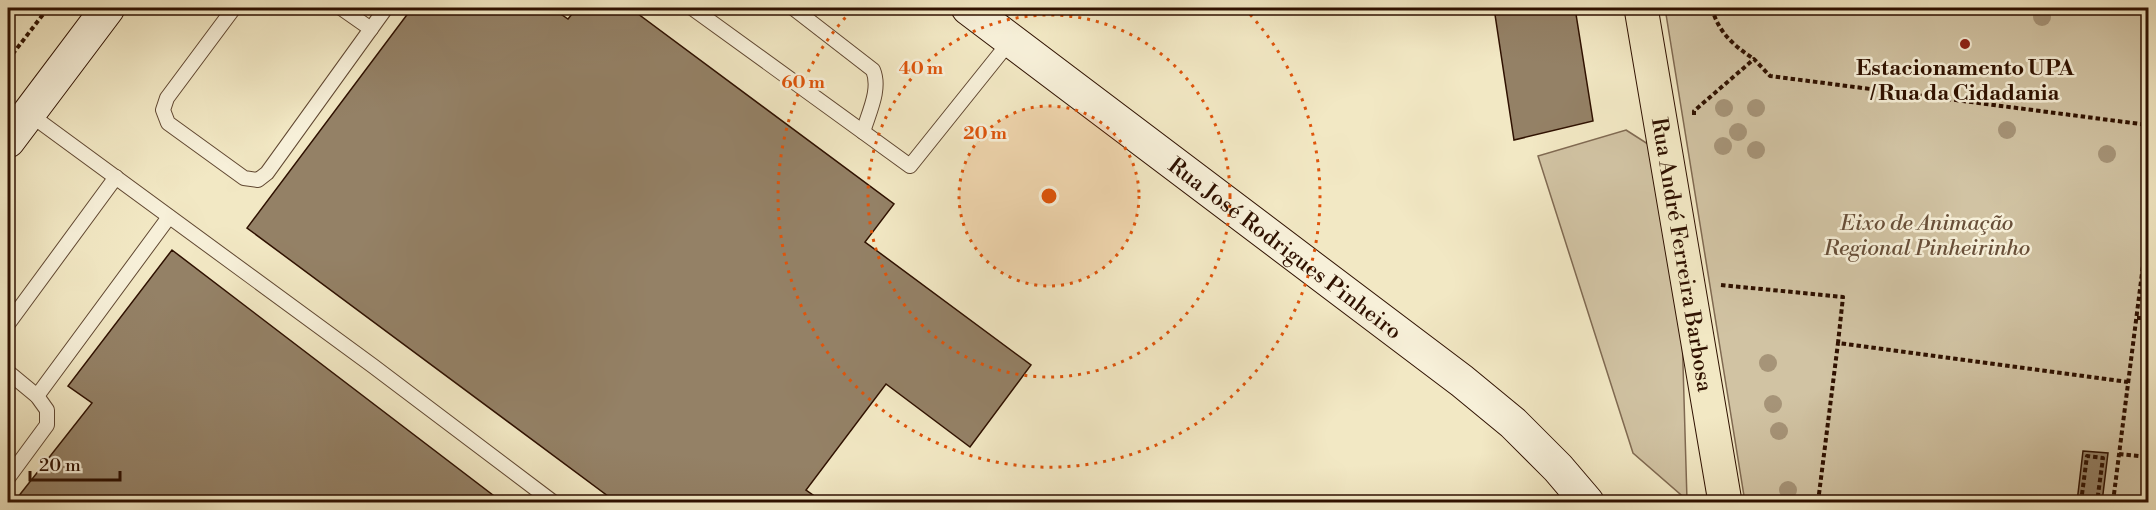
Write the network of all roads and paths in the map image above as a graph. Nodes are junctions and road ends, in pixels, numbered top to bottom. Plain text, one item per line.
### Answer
1 (48, 8) edge
2 (108, 8) edge
3 (234, 8) edge
4 (341, 8) edge
5 (386, 8) edge
6 (692, 8) edge
7 (793, 8) edge
8 (968, 8) edge
9 (1641, 8) edge
10 (1712, 8) edge
11 (370, 29) junction
12 (1011, 40) junction
13 (1754, 59) junction
14 (8, 60) edge
15 (28, 113) junction
16 (1695, 123) dead end
17 (2148, 125) edge
18 (863, 132) junction
19 (8, 141) edge
20 (116, 177) junction
21 (169, 217) junction
22 (2148, 226) edge
23 (1719, 274) dead end
24 (1687, 280) junction
25 (1721, 285) junction
26 (2136, 318) junction
27 (2148, 318) edge
28 (8, 324) edge
29 (1838, 343) junction
30 (8, 372) edge
31 (2128, 382) junction
32 (37, 396) junction
33 (2119, 454) junction
34 (2148, 457) edge
35 (8, 478) edge
36 (553, 502) edge
37 (1587, 502) edge
38 (1725, 502) edge
39 (1818, 502) edge
40 (2081, 502) edge
41 (2097, 502) edge
42 (2113, 502) edge

1 - 14 path
2 - 15 main road
3 - 11 lane
4 - 11 lane
5 - 11 lane
6 - 18 lane
7 - 18 lane
8 - 12 main road, Rua José Rodrigues Pinheiro
9 - 24 main road, Rua André Ferreira Barbosa
10 - 13 path
12 - 18 lane
12 - 37 main road, Rua José Rodrigues Pinheiro
13 - 16 path
13 - 17 path
15 - 19 main road
15 - 20 lane
20 - 21 lane
20 - 28 lane
21 - 32 lane
21 - 36 lane
22 - 26 path
23 - 25 path
24 - 25 path
24 - 38 main road, Rua André Ferreira Barbosa
25 - 29 path
26 - 27 path
26 - 31 path
29 - 31 path
29 - 39 path
30 - 32 lane
31 - 33 path
32 - 35 lane
33 - 34 path
33 - 42 path
40 - 41 path

